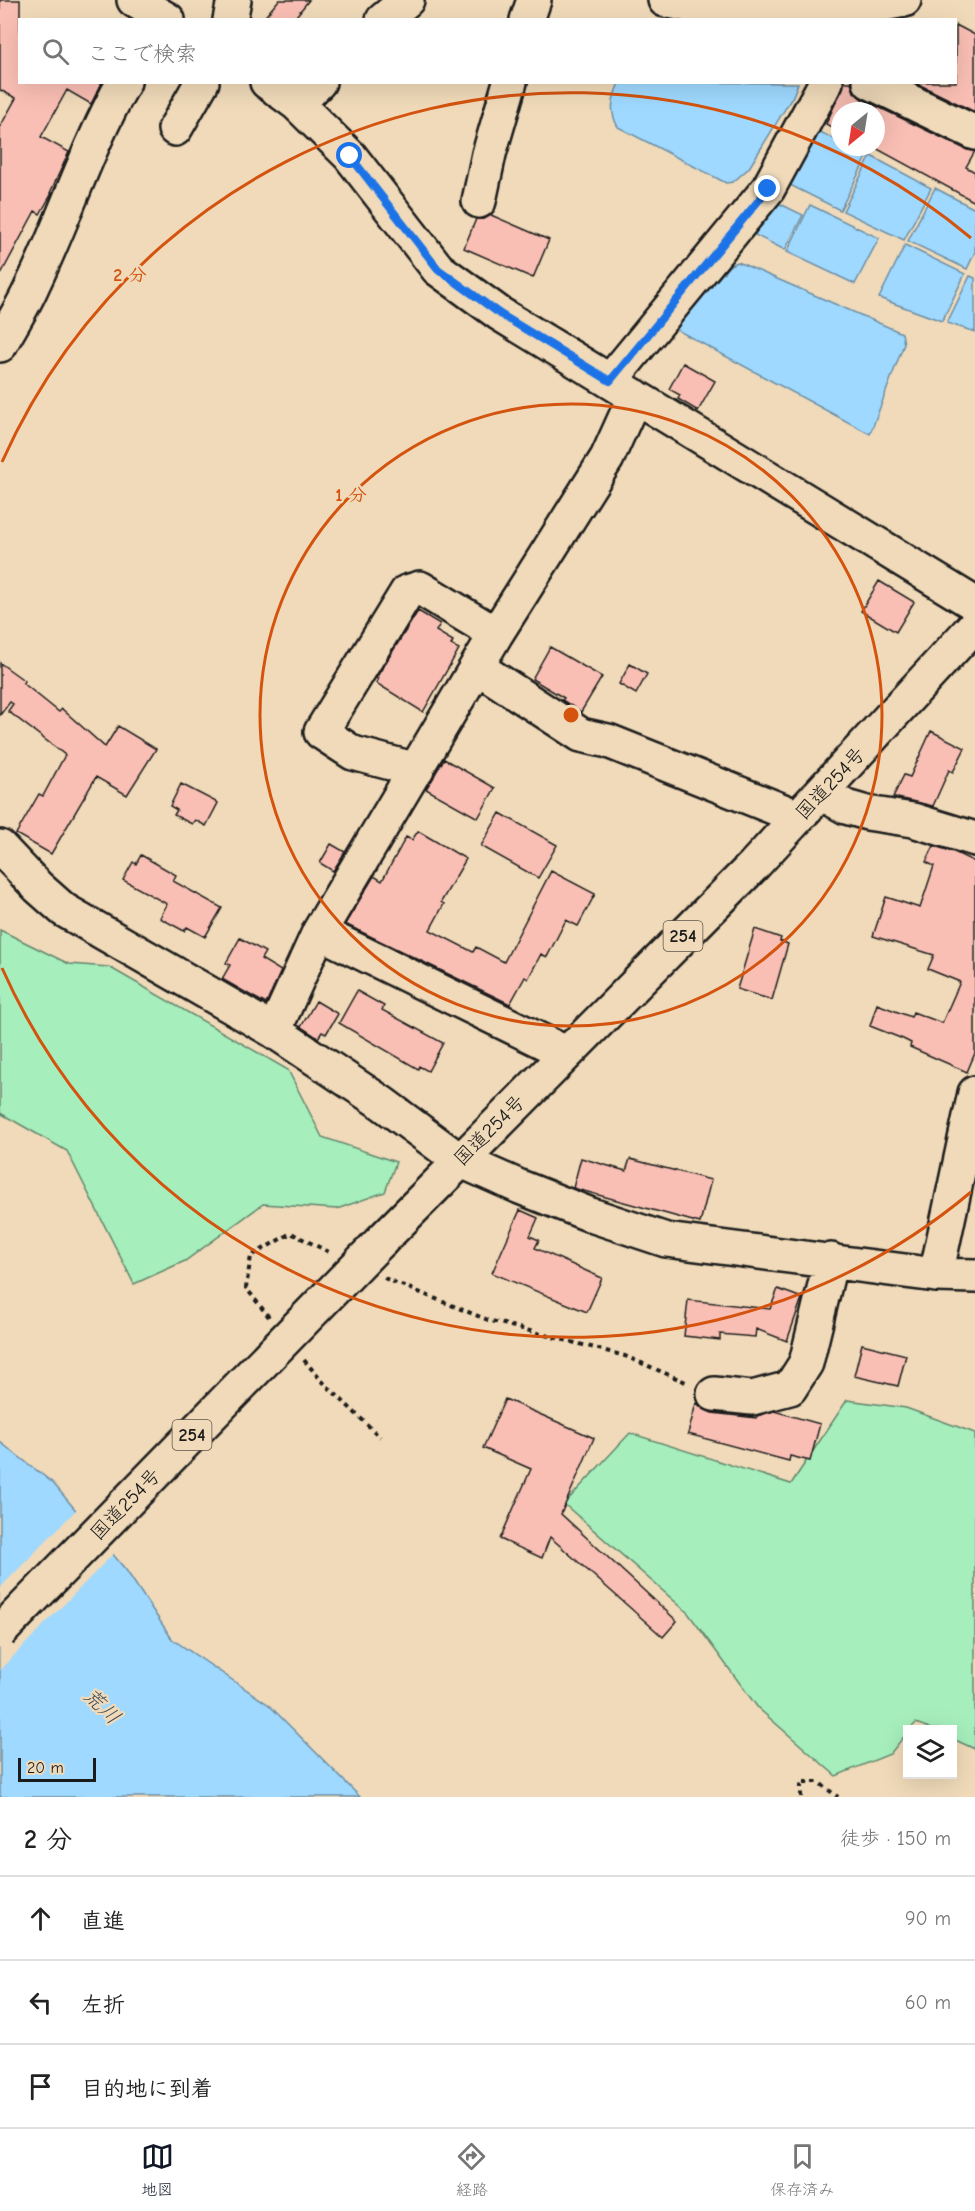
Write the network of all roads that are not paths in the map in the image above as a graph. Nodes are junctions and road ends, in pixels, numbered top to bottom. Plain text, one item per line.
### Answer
1 (134, 0) edge
2 (234, 0) edge
3 (407, 0) edge
4 (534, 0) edge
5 (665, 0) edge
6 (898, 0) edge
7 (904, 0) edge
8 (859, 14) edge
9 (164, 18) edge
10 (230, 18) edge
11 (385, 18) edge
12 (528, 18) edge
13 (123, 84) edge
14 (201, 84) edge
15 (274, 84) edge
16 (509, 84) edge
17 (825, 84) edge
18 (874, 84) edge
19 (308, 93) edge
20 (175, 129) dead end
21 (975, 134) edge
22 (479, 201) dead end
23 (0, 345) edge
24 (622, 389) junction
25 (975, 604) edge
26 (975, 625) edge
27 (496, 634) junction
28 (477, 667) junction
29 (417, 770) junction
30 (820, 793) junction
31 (798, 817) junction
32 (975, 839) edge
33 (0, 847) edge
34 (319, 932) junction
35 (274, 1031) junction
36 (566, 1053) junction
37 (975, 1093) edge
38 (459, 1160) junction
39 (831, 1260) junction
40 (936, 1275) junction
41 (975, 1276) edge
42 (714, 1394) road end
43 (0, 1632) edge

1 - 9 main road
2 - 10 main road
3 - 11 main road
4 - 12 main road
5 - 8 main road
6 - 7 main road
6 - 8 main road
13 - 23 main road
14 - 20 main road
15 - 19 main road
16 - 22 main road
17 - 24 main road
18 - 21 main road
19 - 24 main road
24 - 25 main road
24 - 27 main road
26 - 30 main road, 国道254号 / 254
27 - 28 main road
27 - 29 main road
28 - 29 main road
28 - 31 main road
29 - 34 main road
30 - 31 main road, 国道254号 / 254
30 - 32 main road
31 - 36 main road, 国道254号 / 254
33 - 35 main road
34 - 35 main road
34 - 36 main road
35 - 38 main road
36 - 38 main road, 国道254号 / 254
37 - 40 main road
38 - 39 main road
38 - 43 main road, 国道254号 / 254, bridge
39 - 40 main road
39 - 42 main road
40 - 41 main road

